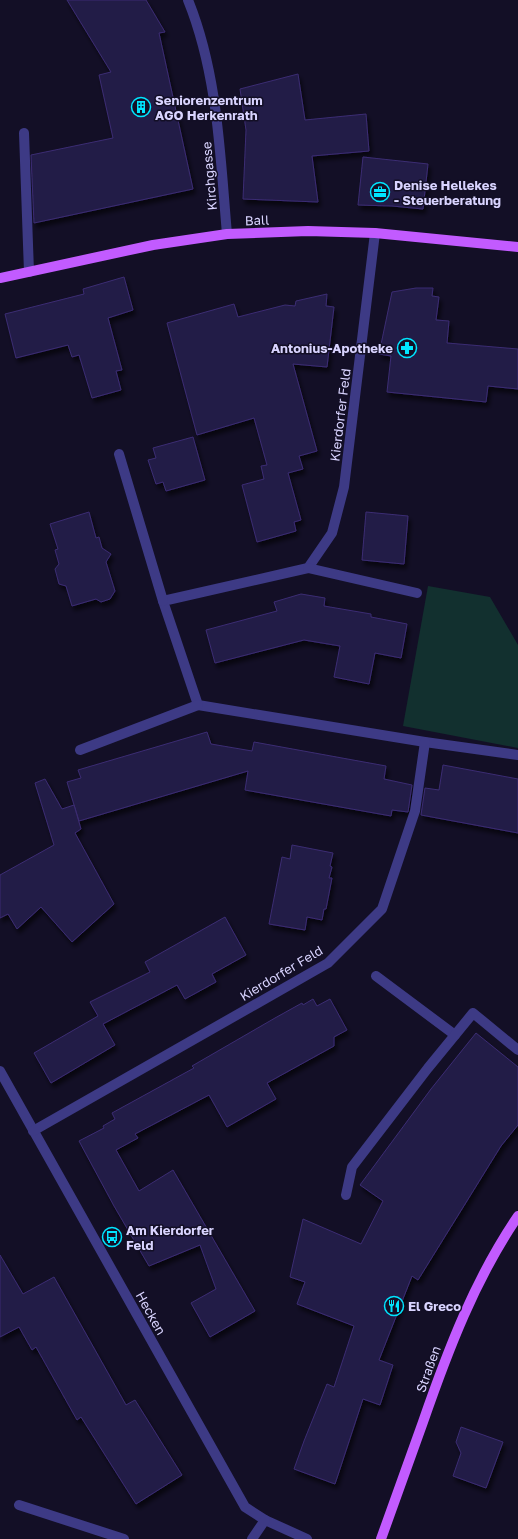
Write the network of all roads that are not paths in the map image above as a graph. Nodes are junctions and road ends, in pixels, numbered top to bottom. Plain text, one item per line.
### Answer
1 (188, 0) edge
2 (24, 133) dead end
3 (375, 233) junction
4 (227, 234) junction
5 (518, 247) edge
6 (29, 272) junction
7 (0, 278) edge
8 (119, 454) dead end
9 (308, 568) junction
10 (417, 593) dead end
11 (163, 601) junction
12 (198, 705) junction
13 (425, 742) junction
14 (80, 750) dead end
15 (518, 755) edge
16 (376, 976) dead end
17 (454, 1035) junction
18 (518, 1050) edge
19 (0, 1071) edge
20 (33, 1131) junction
21 (346, 1195) dead end
22 (518, 1216) edge
23 (19, 1505) dead end
24 (265, 1520) junction
25 (124, 1539) edge
26 (252, 1539) edge
27 (307, 1539) edge
28 (381, 1539) edge

1 - 4 street, Kirchgasse
2 - 6 street
3 - 4 main road, Ball
3 - 5 main road, Ball
3 - 9 street, Kierdorfer Feld
4 - 6 main road, Ball
6 - 7 main road, Ball
8 - 11 street
9 - 10 street
9 - 11 street
11 - 12 street
12 - 13 street
12 - 14 street
13 - 15 street
13 - 20 street, Kierdorfer Feld
16 - 17 street
17 - 18 street
17 - 21 street
19 - 20 street, Hecken
20 - 24 street, Hecken
22 - 28 main road, Straßen
23 - 25 street
24 - 26 street
24 - 27 street, Hecken

